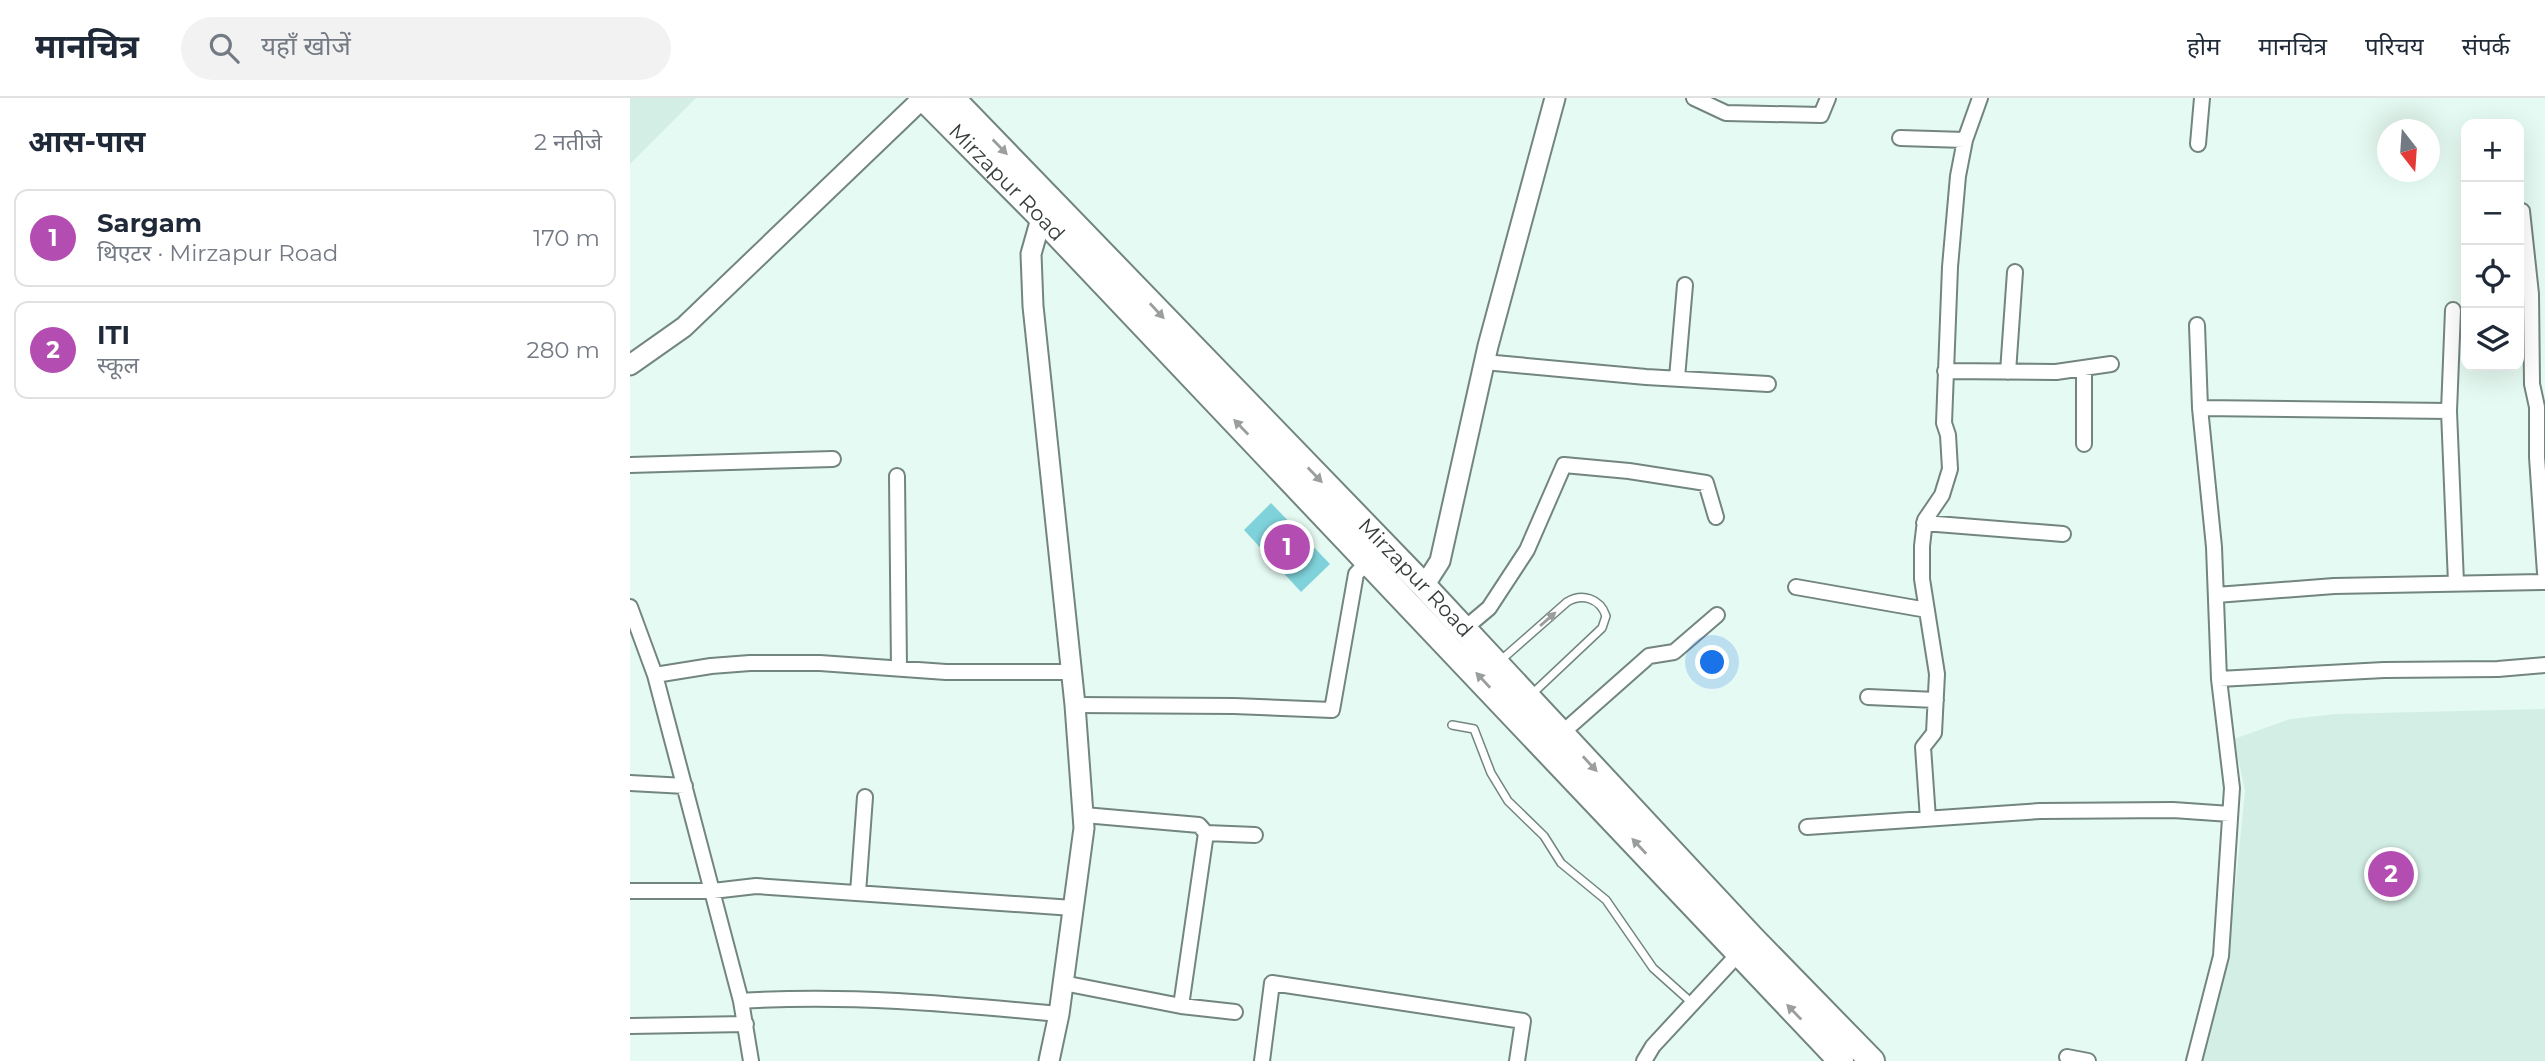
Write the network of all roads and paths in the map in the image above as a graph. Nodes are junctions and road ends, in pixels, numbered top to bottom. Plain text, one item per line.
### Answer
1 (923, 98) edge
2 (953, 98) edge
3 (1555, 98) edge
4 (1694, 98) edge
5 (1828, 98) edge
6 (1980, 98) edge
7 (2202, 98) edge
8 (1900, 138) dead end
9 (1965, 140) junction
10 (2198, 144) dead end
11 (1045, 207) junction
12 (2524, 229) edge
13 (2015, 272) dead end
14 (1685, 285) dead end
15 (2453, 310) dead end
16 (2197, 325) dead end
17 (1484, 362) junction
18 (2111, 364) dead end
19 (630, 365) edge
20 (2084, 368) junction
21 (1945, 371) junction
22 (2008, 372) junction
23 (1677, 379) junction
24 (1768, 384) dead end
25 (2200, 408) junction
26 (2449, 411) junction
27 (2084, 444) dead end
28 (834, 459) dead end
29 (630, 465) edge
30 (897, 476) dead end
31 (1716, 517) dead end
32 (1924, 523) junction
33 (2063, 534) dead end
34 (1376, 553) junction
35 (2545, 573) edge
36 (2545, 582) edge
37 (2456, 583) junction
38 (1424, 586) junction
39 (1796, 587) dead end
40 (2216, 594) junction
41 (630, 607) edge
42 (1927, 610) junction
43 (1717, 615) dead end
44 (1464, 629) junction
45 (1497, 664) junction
46 (2545, 665) edge
47 (899, 668) junction
48 (1072, 672) junction
49 (655, 675) junction
50 (2219, 679) junction
51 (1528, 697) junction
52 (1868, 697) dead end
53 (1936, 700) junction
54 (1075, 705) junction
55 (1452, 725) dead end
56 (1562, 733) junction
57 (630, 783) edge
58 (685, 786) junction
59 (865, 797) dead end
60 (2230, 814) junction
61 (1083, 815) junction
62 (1928, 819) junction
63 (1807, 827) dead end
64 (1206, 833) junction
65 (1255, 835) dead end
66 (630, 891) edge
67 (713, 891) junction
68 (858, 893) junction
69 (1073, 908) junction
70 (1746, 946) junction
71 (1063, 983) junction
72 (741, 1002) junction
73 (1692, 1003) junction
74 (1181, 1006) junction
75 (1235, 1012) dead end
76 (1059, 1014) junction
77 (746, 1024) junction
78 (630, 1026) edge
79 (2067, 1057) dead end
80 (751, 1061) edge
81 (1049, 1061) edge
82 (1262, 1061) edge
83 (1517, 1061) edge
84 (1644, 1061) edge
85 (1841, 1061) edge
86 (1872, 1061) edge
87 (2088, 1061) edge
88 (2194, 1061) edge

1 - 11 highway, Mirzapur Road
1 - 19 street
2 -> 11 highway, Mirzapur Road
3 - 17 street
4 - 5 street
6 - 9 street
7 - 10 street
8 - 9 street
9 - 21 street
11 - 34 highway, Mirzapur Road
11 - 48 street
12 - 35 street
13 - 22 street
14 - 23 street
15 - 26 street
16 - 25 street
17 - 23 street
17 - 38 street
18 - 20 street
20 - 22 street
20 - 27 street
21 - 22 street
21 - 32 street
23 - 24 street
25 - 26 street
25 - 40 street
26 - 37 street
28 - 29 street
30 - 47 street
31 - 44 street
32 - 33 street
32 - 42 street
34 - 38 highway, Mirzapur Road
34 - 54 street
70 -> 34 highway, Mirzapur Road
36 - 37 street
37 - 40 street
38 - 44 highway, Mirzapur Road
39 - 42 street
40 - 50 street
41 - 49 street
42 - 53 street
43 - 56 street
44 - 45 highway, Mirzapur Road
45 - 51 highway, Mirzapur Road
45 -> 51 lane
46 - 50 street
47 - 48 street
47 - 49 street
48 - 54 street
49 - 58 street
50 - 60 street
51 - 56 highway, Mirzapur Road
52 - 53 street
53 - 62 street
54 - 61 street
55 - 73 lane
56 -> 70 highway, Mirzapur Road
57 - 58 street
58 - 67 street
59 - 68 street
60 - 62 street
60 - 88 street
61 - 64 street
61 - 69 street
62 - 63 street
64 - 65 street
64 - 74 street
66 - 67 street
67 - 68 street
67 - 72 street
68 - 69 street
69 - 71 street
70 - 73 street
85 -> 70 highway, Mirzapur Road
70 - 86 highway, Mirzapur Road
71 - 74 street
71 - 76 street
72 - 76 street
72 - 77 street
73 - 84 street
74 - 75 street
76 - 81 street
77 - 78 street
77 - 80 street
79 - 87 street
82 - 83 street

